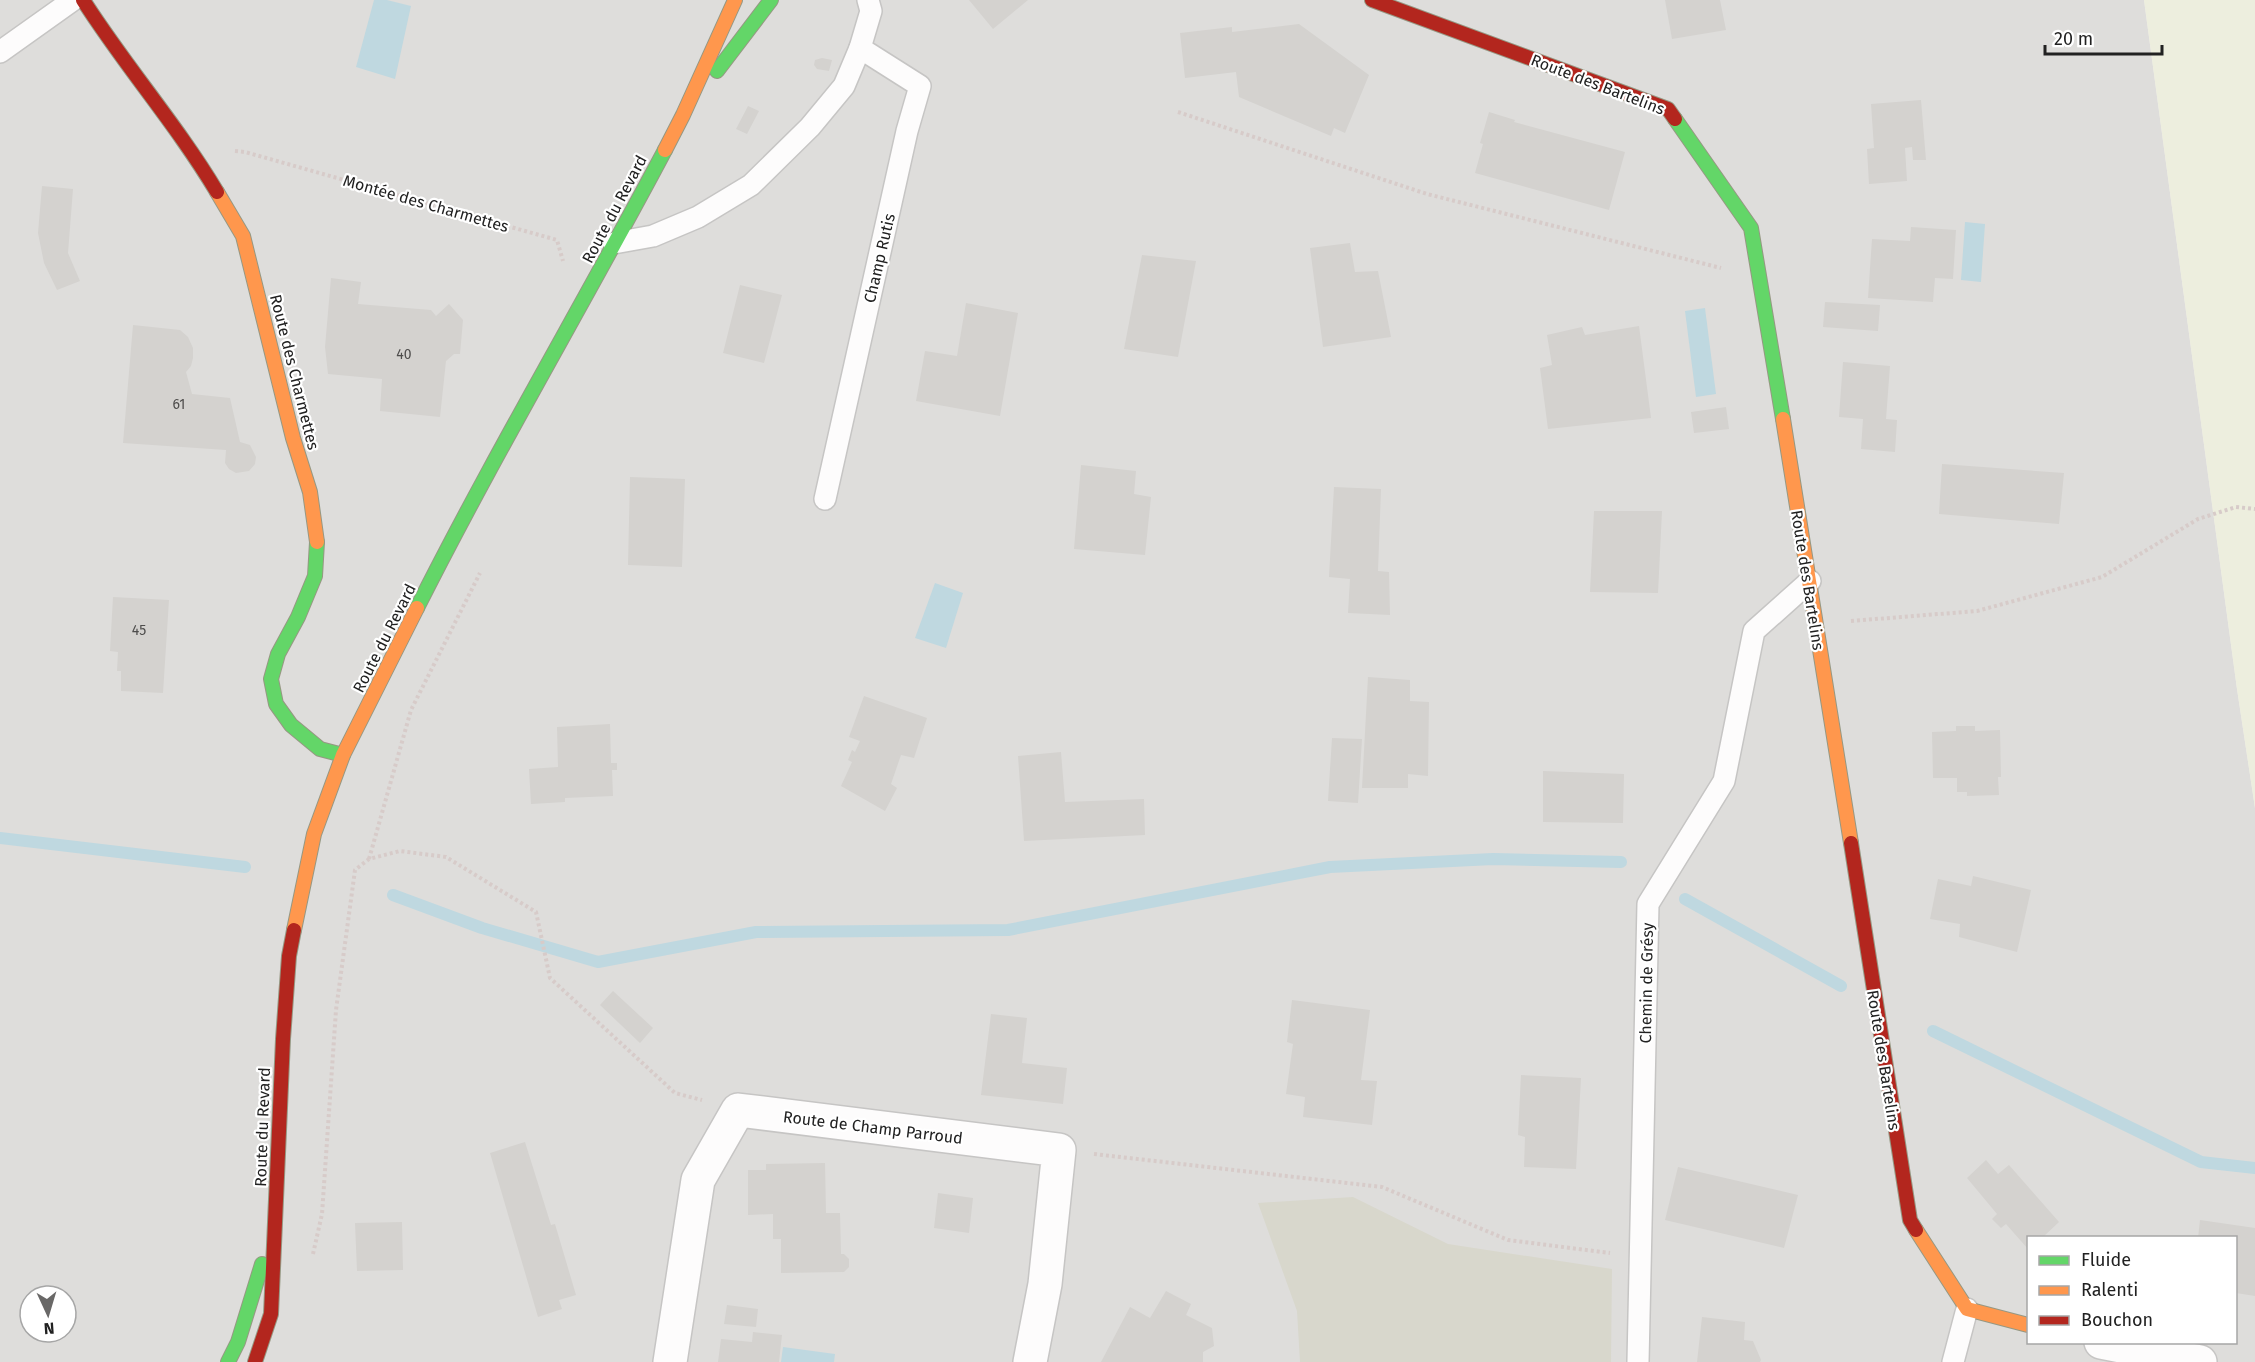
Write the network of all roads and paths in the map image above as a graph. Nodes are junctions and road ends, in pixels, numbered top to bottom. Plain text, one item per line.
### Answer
1 (74, 0) edge
2 (83, 0) edge
3 (735, 0) edge
4 (771, 0) edge
5 (868, 0) edge
6 (1372, 0) edge
7 (861, 48) junction
8 (0, 51) edge
9 (1178, 112) dead end
10 (683, 115) junction
11 (229, 151) dead end
12 (614, 243) junction
13 (598, 276) junction
14 (1759, 278) junction
15 (825, 499) dead end
16 (2255, 509) edge
17 (480, 573) dead end
18 (1810, 581) junction
19 (1815, 624) junction
20 (343, 755) junction
21 (369, 859) junction
22 (738, 1110) junction
23 (1059, 1150) junction
24 (275, 1225) junction
25 (312, 1258) dead end
26 (1641, 1258) junction
27 (1967, 1309) junction
28 (2027, 1324) edge
29 (2111, 1344) edge
30 (228, 1362) edge
31 (255, 1362) edge
32 (670, 1362) edge
33 (1030, 1362) edge
34 (1638, 1362) edge
35 (1953, 1362) edge
36 (2200, 1362) edge

1 - 8 lane
2 - 20 street, Route des Charmettes
3 - 10 street, Route du Revard
4 - 10 street, Route du Revard
5 - 7 lane
6 - 14 street, Route des Bartelins
7 - 12 lane
7 - 15 lane, Champ Rutis
9 - 14 path
10 - 12 street, Route du Revard
11 - 13 path, Montée des Charmettes
12 - 13 street, Route du Revard
13 - 20 street, Route du Revard
14 - 18 street, Route des Bartelins
16 - 19 path
17 - 21 path
18 - 19 street, Route des Bartelins
18 - 26 lane, Chemin de Grésy
19 - 27 street, Route des Bartelins
20 - 24 street, Route du Revard
21 - 22 path
21 - 25 path
22 - 23 street, Route de Champ Parroud
22 - 32 street
23 - 26 path
23 - 33 street
24 - 30 street, Route du Revard
24 - 31 street, Route du Revard
26 - 34 lane, Chemin de Grésy
27 - 28 street
27 - 35 lane
29 - 36 street

